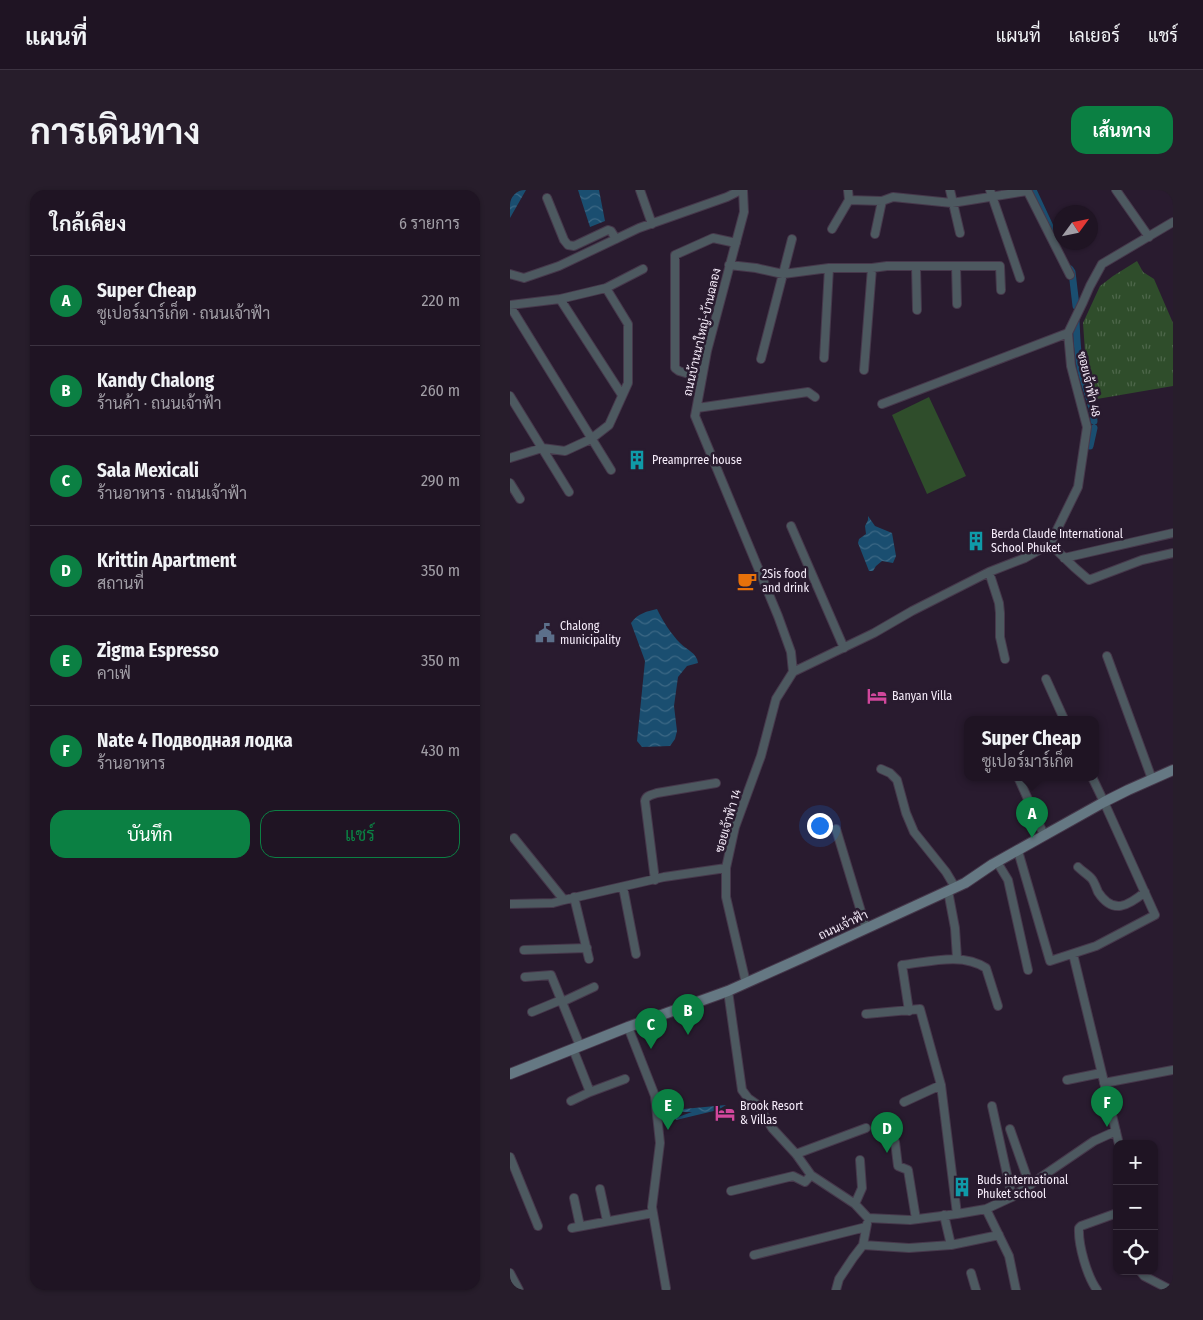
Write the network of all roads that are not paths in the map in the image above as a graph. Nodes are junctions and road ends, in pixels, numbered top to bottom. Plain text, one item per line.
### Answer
1 (640, 190) edge
2 (742, 190) edge
3 (848, 190) edge
4 (950, 190) edge
5 (1116, 190) edge
6 (1027, 191) edge
7 (991, 193) edge
8 (892, 194) edge
9 (547, 198) dead end
10 (849, 200) junction
11 (882, 201) junction
12 (952, 203) junction
13 (1173, 222) edge
14 (652, 224) junction
15 (832, 229) dead end
16 (960, 233) dead end
17 (875, 234) dead end
18 (1149, 237) junction
19 (616, 239) junction
20 (792, 239) dead end
21 (736, 243) junction
22 (729, 265) junction
23 (956, 266) junction
24 (916, 267) junction
25 (828, 268) junction
26 (872, 268) junction
27 (643, 269) dead end
28 (510, 274) edge
29 (783, 274) junction
30 (1070, 275) dead end
31 (1020, 278) dead end
32 (606, 288) junction
33 (1001, 290) dead end
34 (560, 299) junction
35 (957, 304) dead end
36 (510, 306) edge
37 (917, 310) dead end
38 (1068, 333) junction
39 (824, 358) dead end
40 (762, 359) dead end
41 (864, 370) dead end
42 (702, 378) junction
43 (622, 395) junction
44 (510, 396) edge
45 (815, 397) dead end
46 (882, 404) dead end
47 (697, 408) junction
48 (592, 438) junction
49 (542, 448) junction
50 (510, 458) edge
51 (611, 470) dead end
52 (510, 484) edge
53 (570, 492) dead end
54 (520, 500) dead end
55 (791, 526) dead end
56 (1173, 533) edge
57 (1050, 544) junction
58 (1173, 553) edge
59 (1064, 558) junction
60 (989, 572) junction
61 (844, 648) junction
62 (1107, 656) dead end
63 (1005, 659) dead end
64 (793, 672) junction
65 (1046, 679) dead end
66 (1063, 716) edge
67 (881, 769) dead end
68 (1172, 773) edge
69 (1152, 779) junction
70 (1020, 781) edge
71 (1094, 781) edge
72 (716, 783) dead end
73 (1104, 802) junction
74 (836, 829) dead end
75 (1044, 835) junction
76 (514, 838) dead end
77 (1018, 851) junction
78 (997, 862) junction
79 (1078, 867) dead end
80 (726, 868) junction
81 (655, 880) junction
82 (623, 887) junction
83 (952, 889) junction
84 (1145, 892) junction
85 (574, 897) junction
86 (564, 900) junction
87 (510, 904) edge
88 (866, 928) junction
89 (587, 948) junction
90 (524, 950) dead end
91 (636, 954) dead end
92 (1073, 954) junction
93 (957, 958) junction
94 (589, 960) dead end
95 (1028, 970) dead end
96 (525, 977) dead end
97 (746, 983) junction
98 (594, 987) dead end
99 (728, 991) junction
100 (561, 1001) junction
101 (998, 1006) dead end
102 (909, 1011) junction
103 (532, 1012) dead end
104 (866, 1014) dead end
105 (628, 1027) junction
106 (577, 1048) junction
107 (1173, 1070) edge
108 (1101, 1073) junction
109 (510, 1074) edge
110 (625, 1079) dead end
111 (1066, 1080) dead end
112 (1104, 1083) junction
113 (941, 1085) junction
114 (590, 1092) junction
115 (571, 1102) dead end
116 (904, 1102) dead end
117 (992, 1106) dead end
118 (866, 1128) dead end
119 (1010, 1129) dead end
120 (1116, 1131) junction
121 (1118, 1140) edge
122 (895, 1142) dead end
123 (796, 1154) junction
124 (510, 1157) edge
125 (860, 1160) dead end
126 (810, 1175) junction
127 (1030, 1186) junction
128 (600, 1189) dead end
129 (731, 1191) dead end
130 (1012, 1197) junction
131 (574, 1198) dead end
132 (854, 1204) junction
133 (986, 1209) junction
134 (653, 1213) junction
135 (957, 1214) junction
136 (1113, 1214) edge
137 (944, 1215) junction
138 (868, 1218) junction
139 (916, 1219) junction
140 (607, 1221) junction
141 (538, 1226) dead end
142 (866, 1227) junction
143 (999, 1235) junction
144 (863, 1245) junction
145 (951, 1246) junction
146 (754, 1255) dead end
147 (510, 1273) edge
148 (971, 1273) dead end
149 (1143, 1275) edge
150 (1163, 1287) edge
151 (666, 1288) dead end
152 (519, 1290) edge
153 (836, 1290) edge
154 (976, 1290) edge
155 (1016, 1290) edge
156 (1097, 1290) edge
157 (1171, 1290) edge

1 - 14 street
2 - 14 street
2 - 21 street, ถนนบ้านนาใหญ่-บ้านฉลอง
3 - 10 street
4 - 12 street
5 - 18 street
6 - 7 street
6 - 30 street
7 - 12 street
7 - 31 street
8 - 11 street
8 - 12 street
9 - 19 street
10 - 11 street
10 - 15 street
11 - 17 street
12 - 16 street
13 - 18 street
14 - 19 street
18 - 38 street
19 - 28 street
20 - 29 street
21 - 22 street, ถนนบ้านนาใหญ่-บ้านฉลอง
21 - 42 street
22 - 29 street
22 - 42 street, ถนนบ้านนาใหญ่-บ้านฉลอง
23 - 24 street
23 - 33 street
23 - 35 street
24 - 26 street
24 - 37 street
25 - 26 street
25 - 29 street
25 - 39 street
26 - 41 street
27 - 32 street
29 - 40 street
32 - 34 street
32 - 43 street
34 - 36 street
34 - 43 street
36 - 48 street
38 - 46 street
38 - 57 street, ซอยเจ้าฟ้า 48
42 - 47 street, ถนนบ้านนาใหญ่-บ้านฉลอง
43 - 48 street
44 - 49 street
45 - 47 street
47 - 64 street, ถนนบ้านนาใหญ่-บ้านฉลอง
48 - 49 street
48 - 51 street
49 - 50 street
49 - 53 street
52 - 54 street
55 - 61 street
56 - 59 street
57 - 59 street
57 - 60 street
58 - 59 street
60 - 61 street
60 - 63 street
61 - 64 street
62 - 69 street
64 - 80 street, ซอยเจ้าฟ้า 14
65 - 66 street
67 - 83 street
68 - 69 main road, ถนนเจ้าฟ้า
69 - 73 main road, ถนนเจ้าฟ้า
70 - 75 street
71 - 73 street
72 - 81 street
73 - 75 main road, ถนนเจ้าฟ้า
73 - 84 street
74 - 88 street
75 - 77 main road, ถนนเจ้าฟ้า
76 - 86 street
77 - 78 main road, ถนนเจ้าฟ้า
77 - 92 street
78 - 83 main road, ถนนเจ้าฟ้า
78 - 95 street
79 - 84 street
80 - 81 street
80 - 97 street, ซอยเจ้าฟ้า 14
81 - 82 street
82 - 85 street
82 - 91 street
83 - 88 main road, ถนนเจ้าฟ้า
83 - 93 street
84 - 92 street
85 - 86 street
85 - 89 street
86 - 87 street
88 - 97 main road, ถนนเจ้าฟ้า
89 - 90 street
89 - 94 street
92 - 108 street
93 - 101 street
93 - 102 street
96 - 100 street
97 - 99 main road, ถนนเจ้าฟ้า
98 - 100 street
99 - 105 main road, ถนนเจ้าฟ้า
99 - 123 street
100 - 103 street
100 - 106 street
102 - 104 street
102 - 113 street
105 - 106 main road, ถนนเจ้าฟ้า
105 - 134 street
106 - 109 main road, ถนนเจ้าฟ้า
106 - 114 street
107 - 112 street
108 - 111 street
108 - 112 street
110 - 114 street
112 - 120 street
113 - 116 street
113 - 135 street
114 - 115 street
117 - 130 street
118 - 123 street
119 - 127 street
120 - 121 street
120 - 127 street
122 - 139 street
123 - 126 street
124 - 141 street
125 - 132 street
126 - 129 street
126 - 132 street
127 - 130 street
128 - 140 street
130 - 133 street
131 - 140 street
132 - 138 street
133 - 135 street
133 - 143 street
134 - 140 street
134 - 151 street
135 - 137 street
136 - 156 street
137 - 139 street
137 - 145 street
138 - 139 street
138 - 142 street
142 - 144 street
142 - 146 street
143 - 145 street
143 - 155 street
144 - 145 street
144 - 153 street
147 - 152 street
148 - 154 street
149 - 150 street
150 - 157 street

